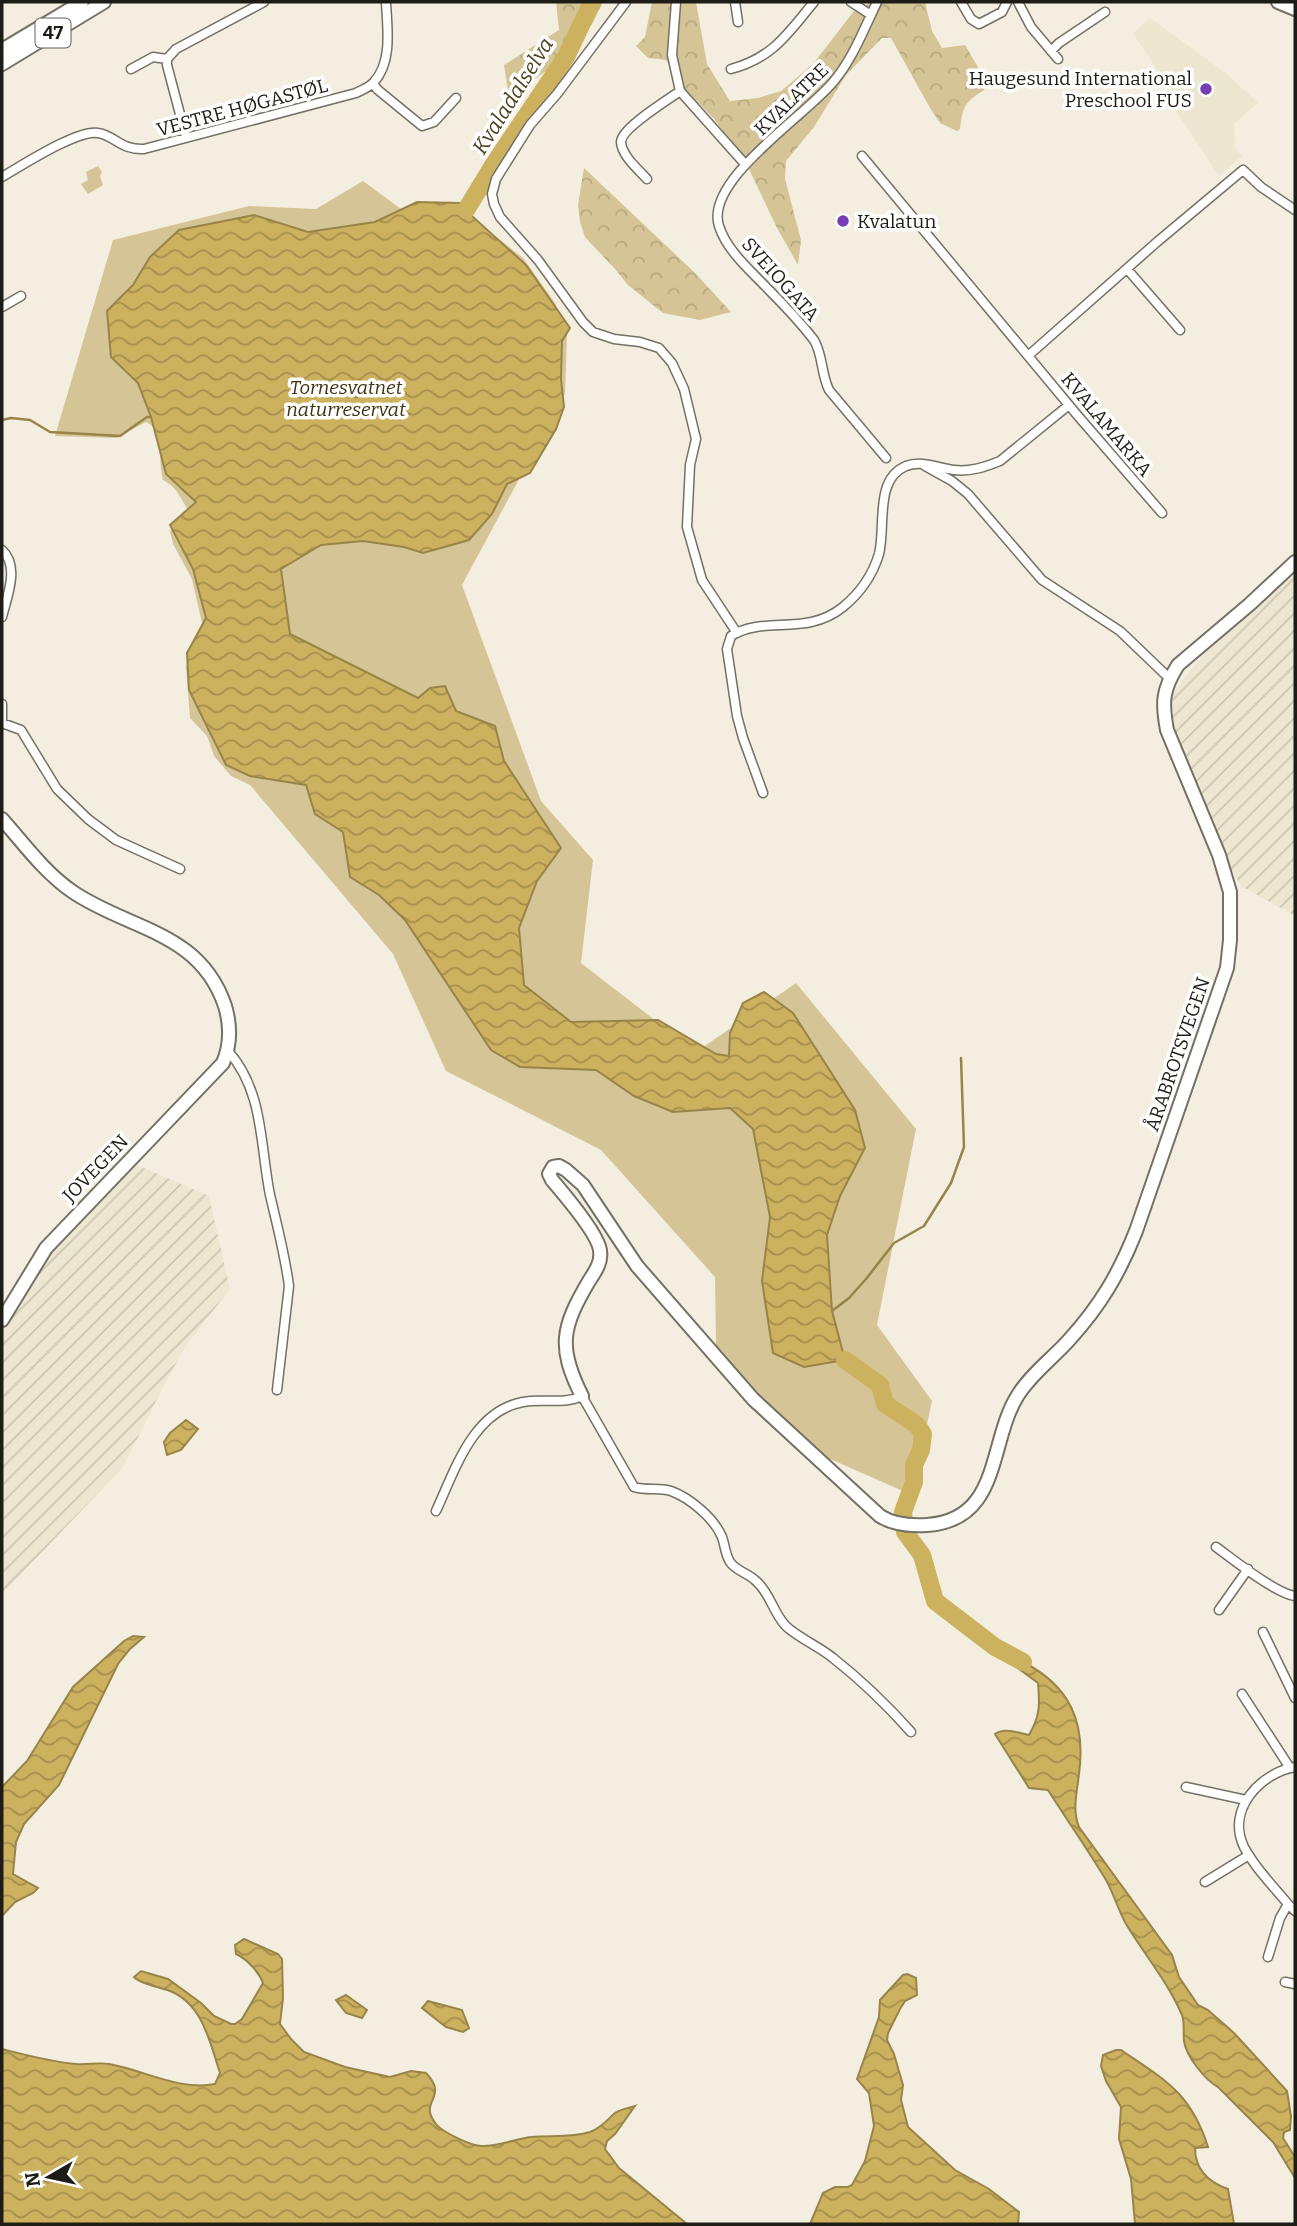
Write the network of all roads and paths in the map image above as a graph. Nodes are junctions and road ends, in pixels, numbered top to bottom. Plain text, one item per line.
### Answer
1 (82, 2) edge
2 (104, 2) edge
3 (264, 2) edge
4 (386, 2) edge
5 (626, 2) edge
6 (676, 2) edge
7 (735, 2) edge
8 (814, 2) edge
9 (851, 2) edge
10 (877, 2) edge
11 (961, 2) edge
12 (1007, 2) edge
13 (1018, 2) edge
14 (1278, 2) edge
15 (1295, 9) edge
16 (1105, 12) dead end
17 (871, 15) junction
18 (738, 22) dead end
19 (2, 50) edge
20 (1051, 51) junction
21 (167, 59) junction
22 (1058, 59) dead end
23 (2, 64) edge
24 (131, 69) dead end
25 (732, 69) dead end
26 (373, 83) junction
27 (680, 91) junction
28 (456, 98) dead end
29 (186, 137) junction
30 (862, 156) dead end
31 (745, 164) junction
32 (2, 177) edge
33 (647, 179) dead end
34 (1295, 210) edge
35 (1127, 269) junction
36 (21, 296) dead end
37 (2, 307) edge
38 (1180, 330) dead end
39 (1029, 355) junction
40 (1069, 405) junction
41 (886, 458) dead end
42 (922, 464) junction
43 (1161, 513) dead end
44 (2, 550) edge
45 (1295, 562) edge
46 (2, 617) edge
47 (737, 632) junction
48 (1170, 678) junction
49 (2, 704) edge
50 (2, 722) edge
51 (763, 793) dead end
52 (2, 820) edge
53 (180, 869) dead end
54 (228, 1052) junction
55 (2, 1321) edge
56 (277, 1390) dead end
57 (582, 1396) junction
58 (436, 1511) dead end
59 (1216, 1547) dead end
60 (1248, 1569) junction
61 (1295, 1596) edge
62 (1219, 1610) dead end
63 (1263, 1632) dead end
64 (1242, 1694) dead end
65 (1295, 1699) edge
66 (911, 1731) dead end
67 (1293, 1768) edge
68 (1186, 1787) dead end
69 (1246, 1800) junction
70 (1249, 1855) junction
71 (1205, 1882) dead end
72 (1288, 1904) junction
73 (1295, 1911) edge
74 (1268, 1957) dead end
75 (1285, 1982) dead end
76 (1295, 1984) edge

1 - 19 street, 47
2 - 23 street, 47
3 - 21 street
4 - 26 street
5 - 47 street
6 - 27 street
7 - 18 street
8 - 25 street
9 - 17 street
10 - 17 street, KVALATRE
11 - 12 street
13 - 20 street
14 - 15 street
16 - 20 street
17 - 31 street, KVALATRE
20 - 22 street
21 - 24 street
21 - 29 street
26 - 28 street
26 - 29 street, VESTRE HØGASTØL
27 - 31 street
27 - 33 street
29 - 32 street, VESTRE HØGASTØL
30 - 39 street, KVALAMARKA
31 - 41 street, SVEIOGATA
34 - 35 street
35 - 38 street
35 - 39 street
36 - 37 street
39 - 40 street, KVALAMARKA
40 - 42 street
40 - 43 street, KVALAMARKA
42 - 47 street
42 - 48 street
44 - 46 street
45 - 48 street, ÅRABROTSVEGEN
47 - 51 street
48 - 57 street, ÅRABROTSVEGEN
49 - 50 street
50 - 53 street
52 - 54 street
54 - 55 street, JOVEGEN
54 - 56 street
57 - 58 street
57 - 66 street
59 - 60 street
60 - 61 street
60 - 62 street
63 - 65 street
64 - 67 street
67 - 69 street
68 - 69 street
69 - 70 street
70 - 71 street
70 - 72 street
72 - 73 street
72 - 74 street
75 - 76 street

